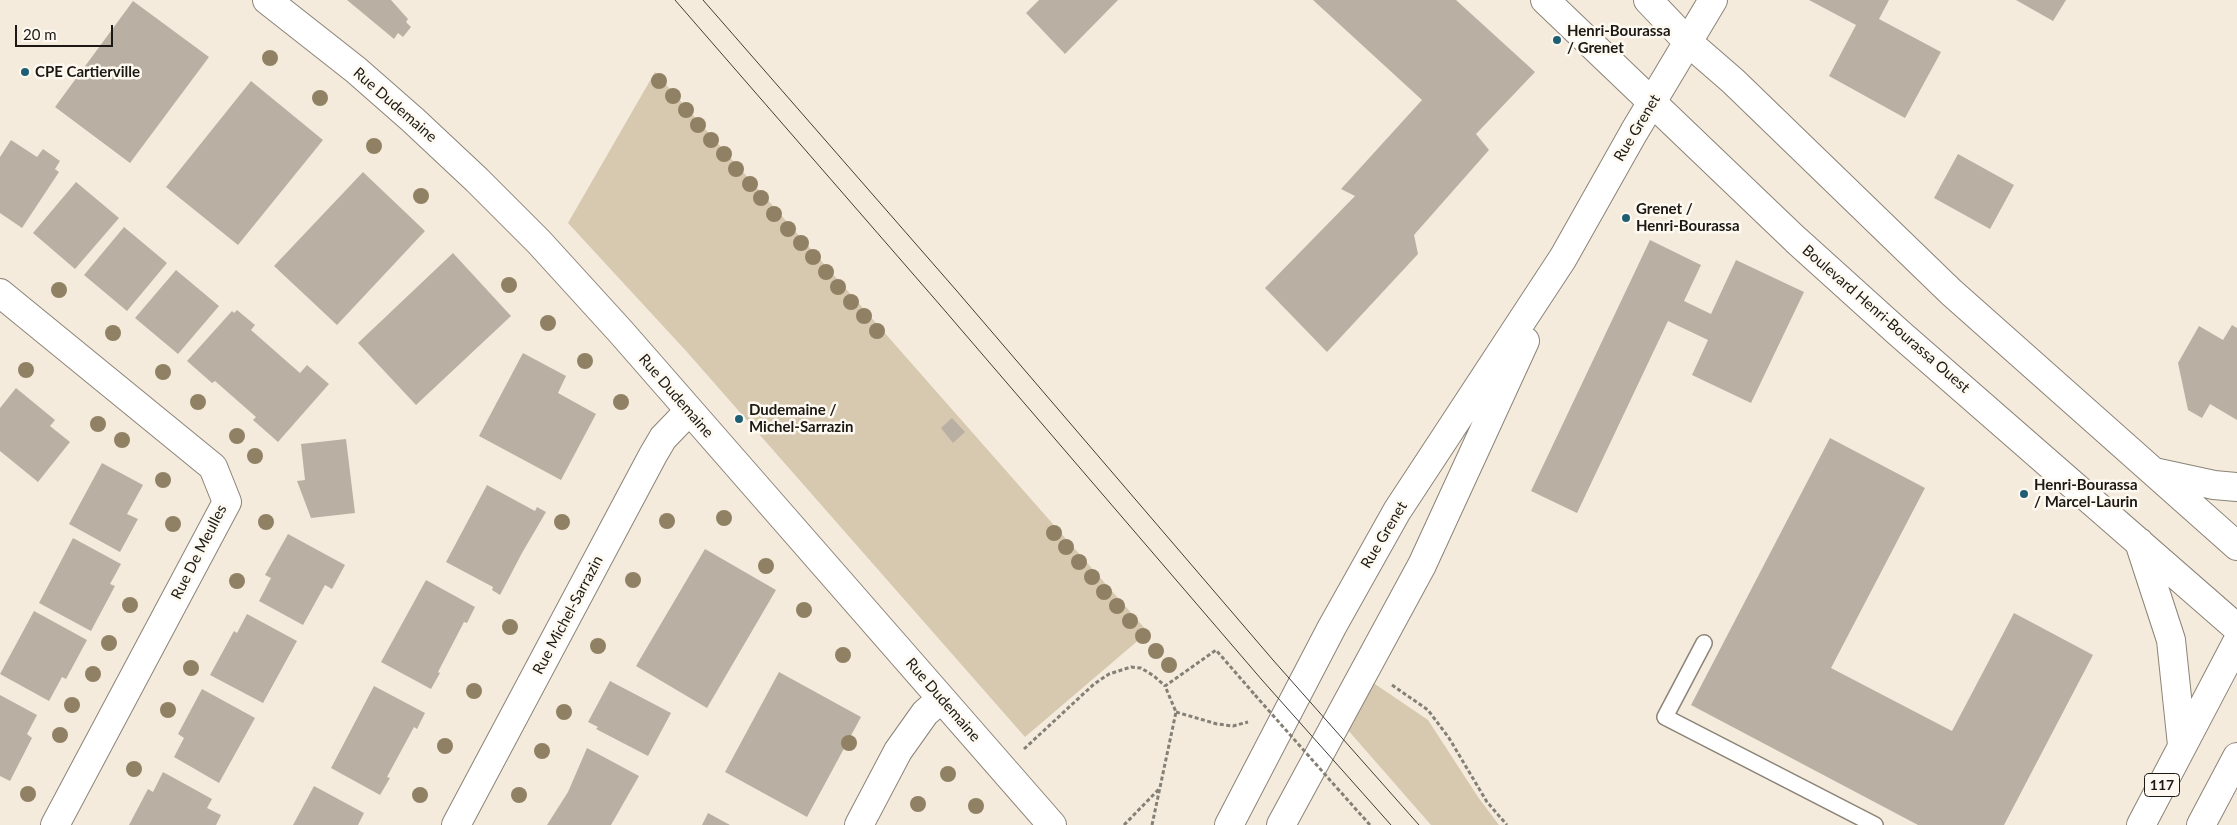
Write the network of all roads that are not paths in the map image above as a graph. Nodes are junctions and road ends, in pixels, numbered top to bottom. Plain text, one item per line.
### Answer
1 (267, 0) edge
2 (1544, 0) edge
3 (1648, 0) edge
4 (1713, 0) edge
5 (1688, 42) junction
6 (1652, 103) junction
7 (1563, 258) junction
8 (0, 294) edge
9 (689, 412) junction
10 (2153, 472) junction
11 (2237, 487) edge
12 (2139, 542) junction
13 (2237, 546) edge
14 (2237, 628) edge
15 (2237, 642) edge
16 (1704, 643) dead end
17 (941, 699) junction
18 (2182, 745) junction
19 (2237, 757) edge
20 (2237, 790) edge
21 (2207, 814) edge
22 (55, 825) edge
23 (456, 825) edge
24 (859, 825) edge
25 (1052, 825) edge
26 (1229, 825) edge
27 (1281, 825) edge
28 (1875, 825) edge
29 (2141, 825) edge

1 - 9 street, Rue Dudemaine
2 - 6 street, Boulevard Henri-Bourassa Ouest
3 - 5 street
4 - 5 street, Rue Grenet
5 - 6 street, Rue Grenet
5 - 10 street
6 - 7 street, Rue Grenet
6 - 12 street, Boulevard Henri-Bourassa Ouest
7 - 26 street, Rue Grenet
7 - 27 street, Rue Grenet
8 - 22 street, Rue De Meulles
9 - 17 street, Rue Dudemaine
9 - 23 street, Rue Michel-Sarrazin
10 - 11 street
10 - 13 street
12 - 14 street, Boulevard Henri-Bourassa Ouest
12 - 18 street
15 - 18 street, 117
16 - 28 lane
17 - 24 street
17 - 25 street, Rue Dudemaine
18 - 29 street, 117
19 - 21 street
20 - 21 street

